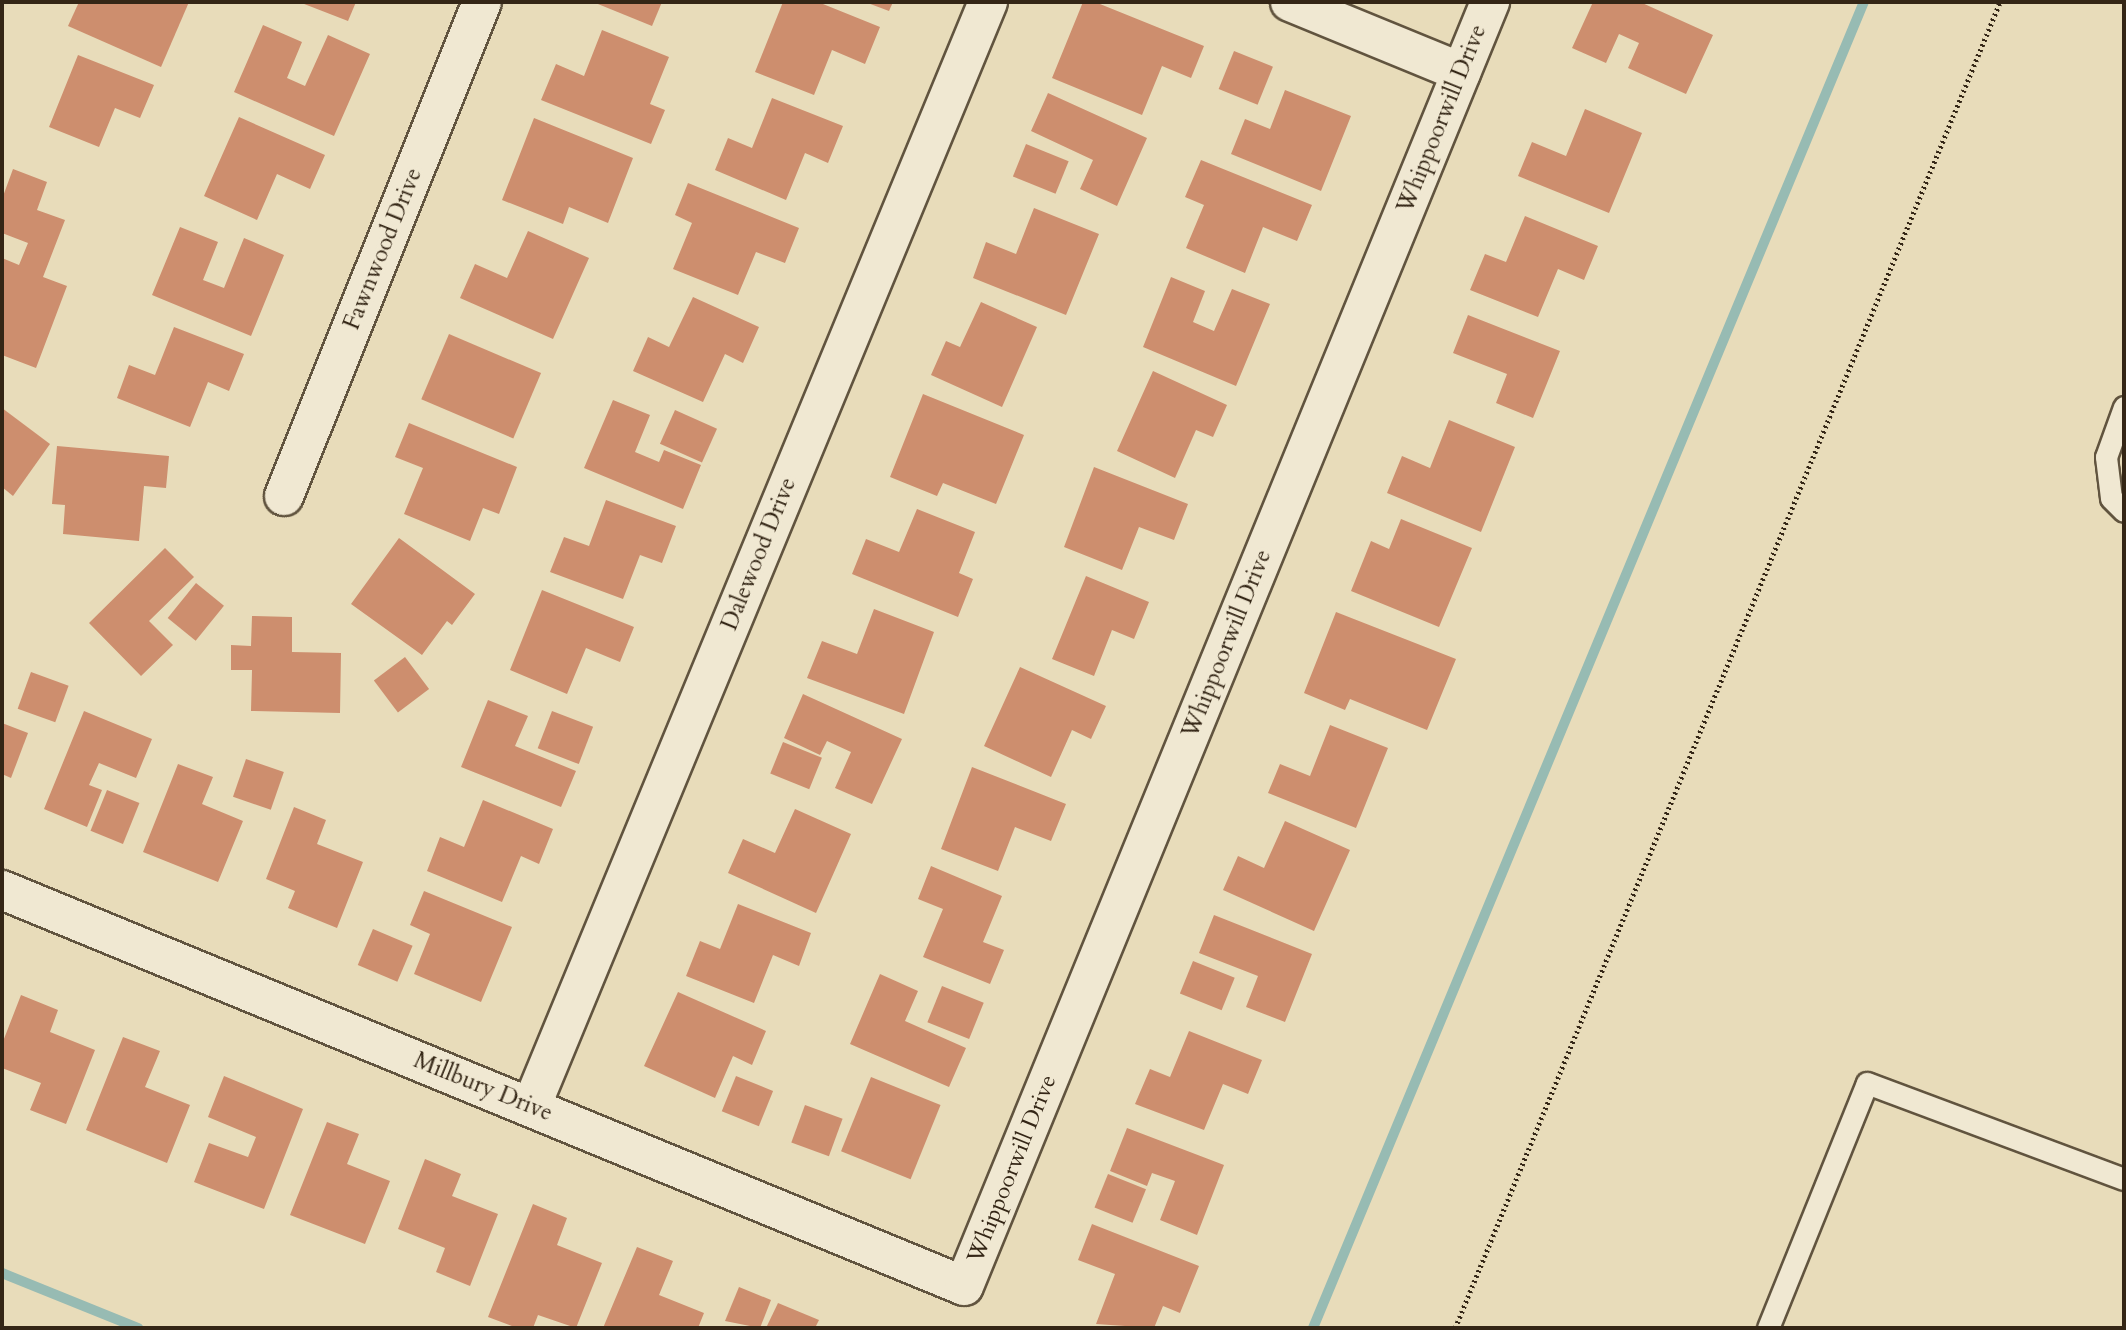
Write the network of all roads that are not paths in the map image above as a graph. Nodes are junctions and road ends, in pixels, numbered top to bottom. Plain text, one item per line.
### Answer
1 (482, 2) edge
2 (988, 2) edge
3 (1290, 2) edge
4 (1490, 2) edge
5 (1461, 72) junction
6 (2124, 407) edge
7 (284, 496) dead end
8 (2124, 511) edge
9 (2, 890) edge
10 (531, 1107) junction
11 (2124, 1179) edge
12 (964, 1286) joint
13 (1768, 1328) edge

1 - 7 street, Fawnwood Drive
2 - 10 street, Dalewood Drive
3 - 5 street
4 - 5 street, Whippoorwill Drive
5 - 12 street, Whippoorwill Drive
6 - 8 lane
9 - 10 street, Millbury Drive
10 - 12 street, Millbury Drive
11 - 13 lane

